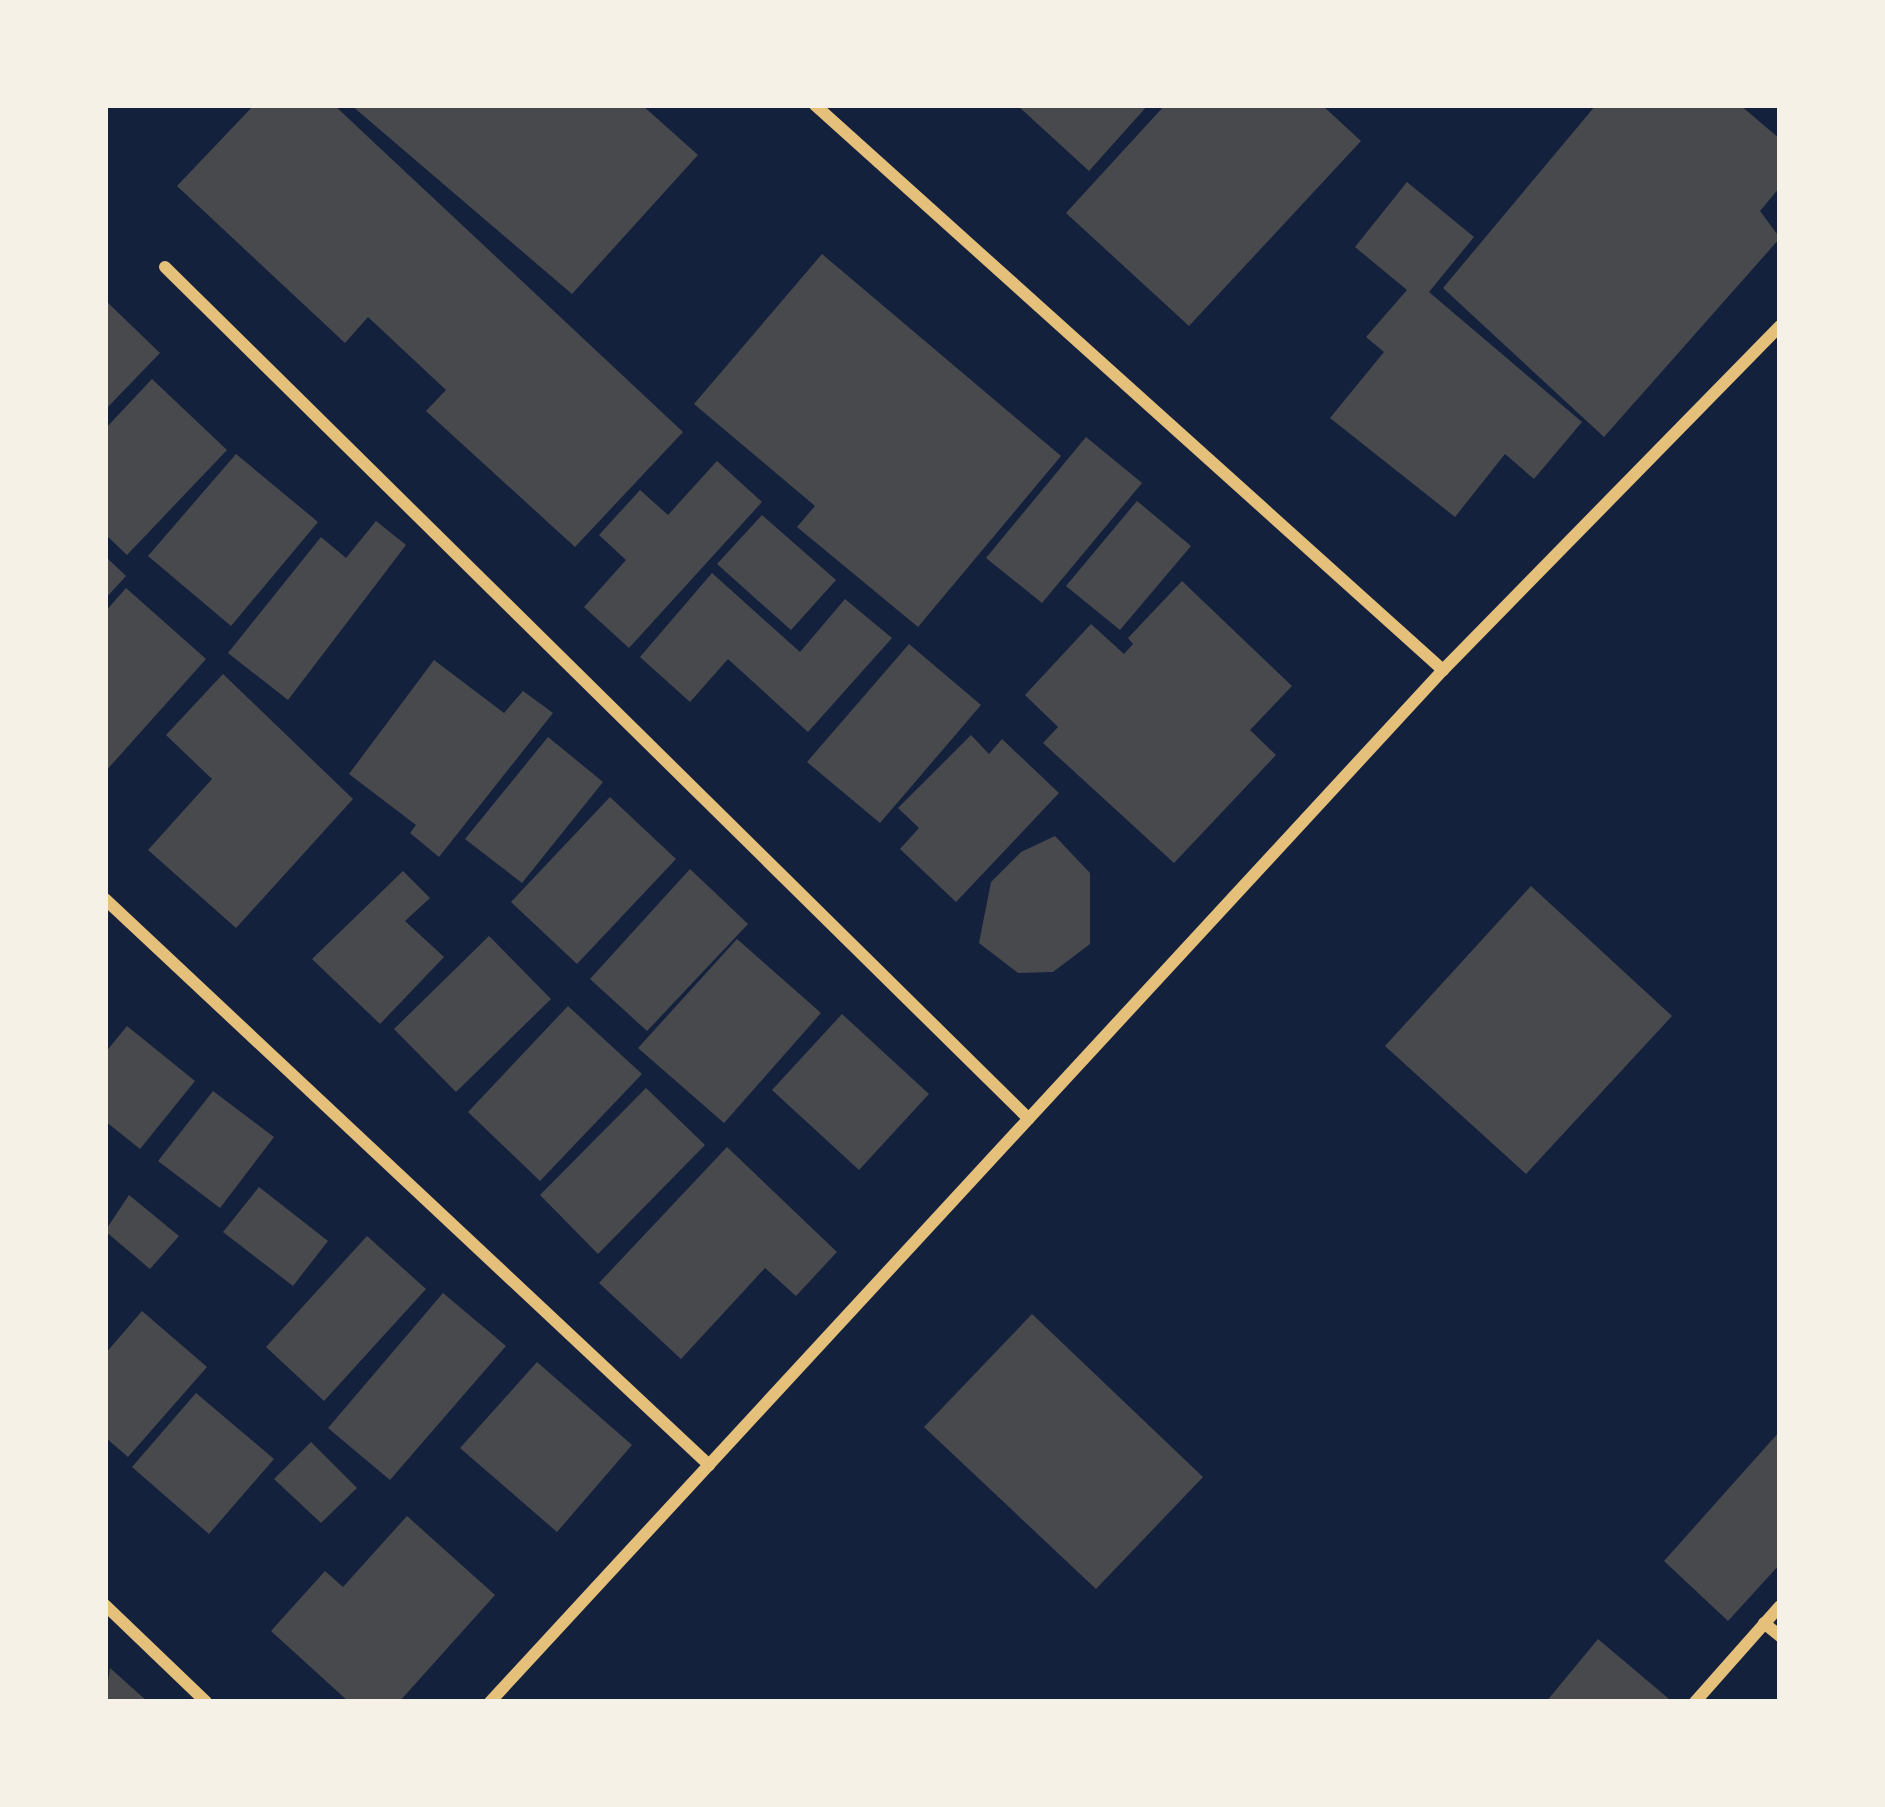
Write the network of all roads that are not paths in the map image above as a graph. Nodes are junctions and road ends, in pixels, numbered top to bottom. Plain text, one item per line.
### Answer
1 (815, 105) edge
2 (165, 267) dead end
3 (1780, 326) edge
4 (1442, 670) junction
5 (105, 899) edge
6 (1029, 1119) junction
7 (709, 1465) junction
8 (105, 1605) edge
9 (1780, 1606) edge
10 (1765, 1623) junction
11 (1780, 1636) edge
12 (206, 1702) edge
13 (490, 1702) edge
14 (1695, 1702) edge

1 - 4 street
2 - 6 street
3 - 4 street
4 - 6 street
5 - 7 street
6 - 7 street
7 - 13 street
8 - 12 street
9 - 10 street
10 - 11 street
10 - 14 street

